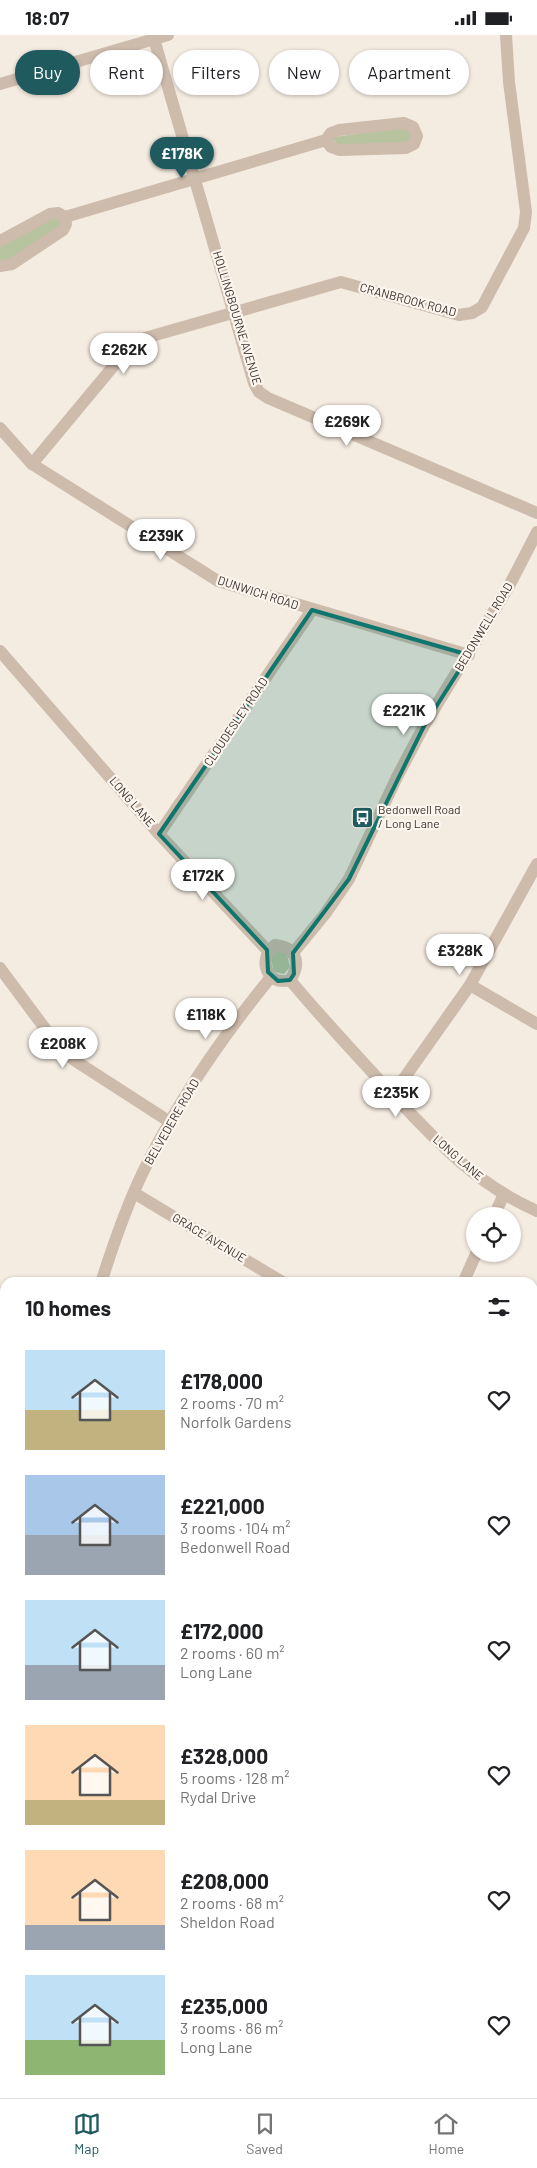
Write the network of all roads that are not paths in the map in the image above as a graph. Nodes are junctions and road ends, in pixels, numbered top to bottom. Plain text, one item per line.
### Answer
1 (168, 35) edge
2 (506, 35) edge
3 (154, 39) junction
4 (133, 40) edge
5 (0, 84) edge
6 (326, 140) junction
7 (195, 177) junction
8 (65, 217) junction
9 (0, 241) edge
10 (0, 266) edge
11 (234, 311) junction
12 (0, 428) edge
13 (32, 464) junction
14 (537, 513) edge
15 (537, 532) edge
16 (312, 610) junction
17 (0, 651) edge
18 (469, 655) junction
19 (159, 834) junction
20 (537, 864) edge
21 (267, 950) junction
22 (294, 953) junction
23 (0, 968) edge
24 (271, 977) junction
25 (290, 980) junction
26 (470, 985) junction
27 (537, 1024) edge
28 (393, 1094) junction
29 (170, 1122) junction
30 (134, 1193) junction
31 (504, 1194) junction
32 (498, 1207) edge
33 (537, 1211) edge
34 (472, 1262) edge
35 (103, 1277) edge
36 (274, 1277) edge
37 (466, 1277) edge

1 - 3 street
2 - 11 street, CRANBROOK ROAD
3 - 4 street
3 - 7 street, HOLLINGBOURNE AVENUE
4 - 5 street
6 - 6 street
6 - 7 street
7 - 8 street
7 - 11 street, HOLLINGBOURNE AVENUE
8 - 9 street
8 - 10 street
11 - 13 street, CRANBROOK ROAD
11 - 14 street, HOLLINGBOURNE AVENUE
12 - 13 street, DUNWICH ROAD
13 - 16 street, DUNWICH ROAD
15 - 18 street, BEDONWELL ROAD
16 - 18 street, DUNWICH ROAD
16 - 19 street, CLOUDESLEY ROAD
17 - 19 street, LONG LANE
18 - 22 street, BEDONWELL ROAD
19 - 21 street, LONG LANE
20 - 26 street
21 - 22 street
21 - 24 street
22 - 25 street
23 - 29 street
24 - 25 street
24 - 29 street, BELVEDERE ROAD
25 - 28 street, LONG LANE
26 - 27 street
26 - 28 street
28 - 31 street, LONG LANE
29 - 30 street, BELVEDERE ROAD
30 - 35 street, BELVEDERE ROAD
30 - 36 street, GRACE AVENUE
31 - 32 street
31 - 33 street, LONG LANE
34 - 37 street

